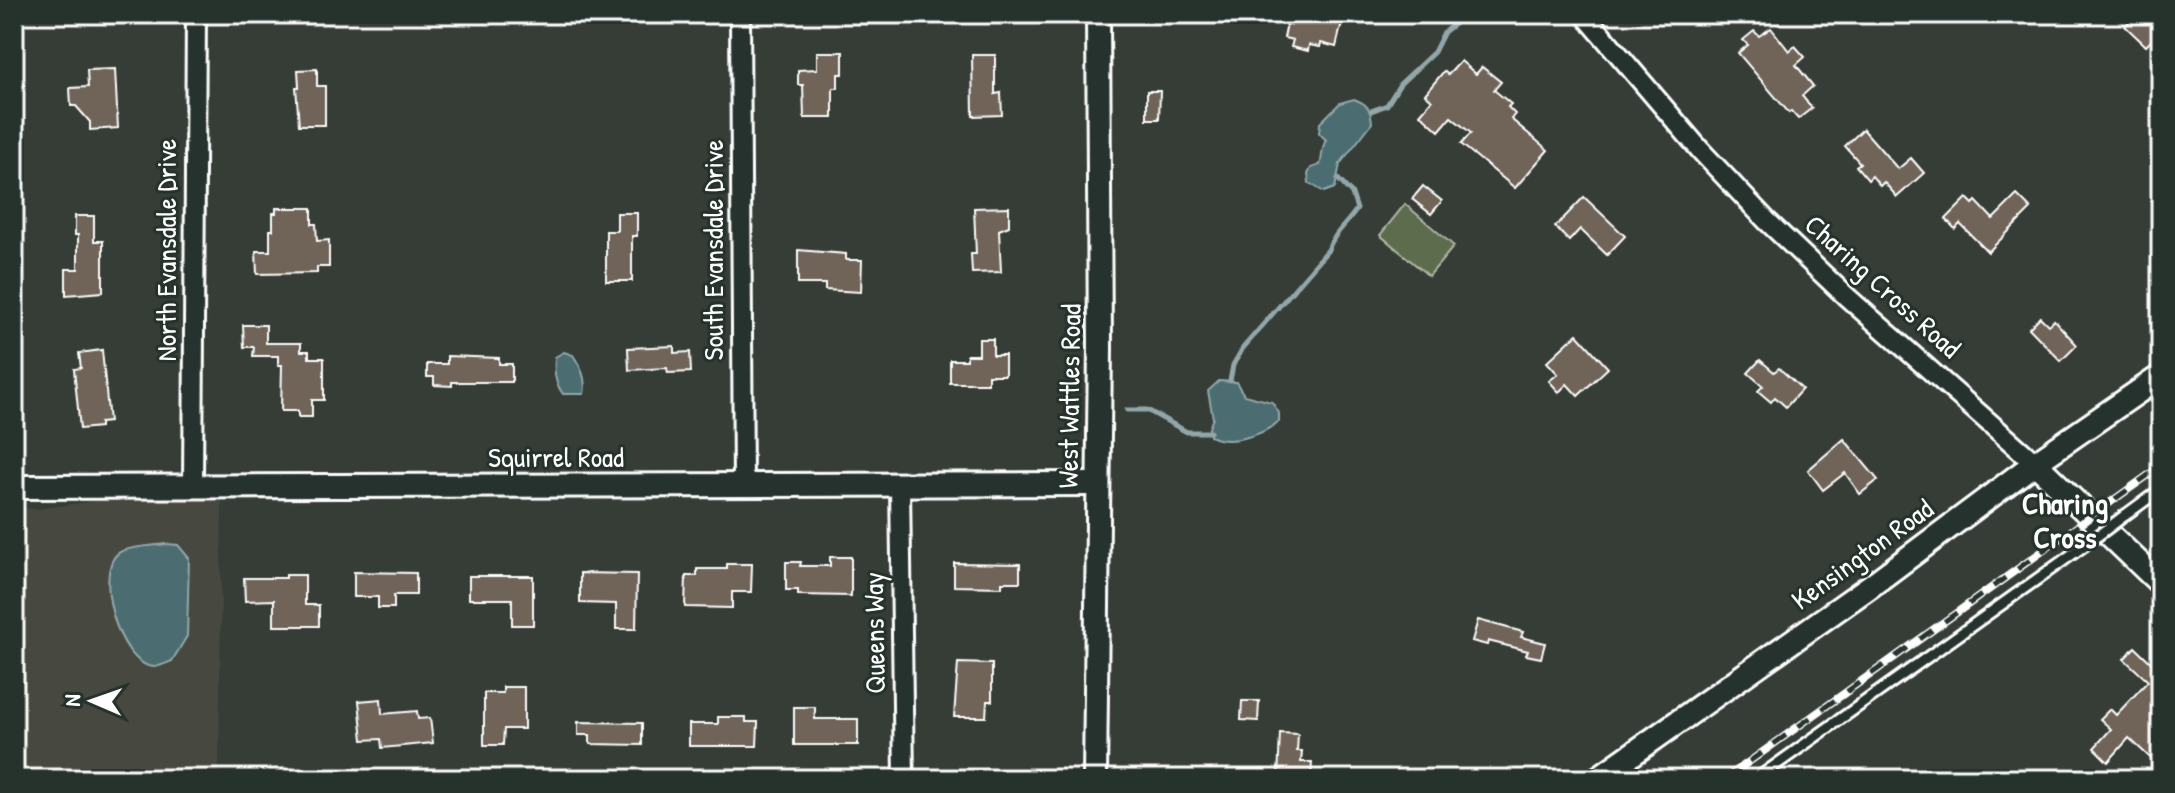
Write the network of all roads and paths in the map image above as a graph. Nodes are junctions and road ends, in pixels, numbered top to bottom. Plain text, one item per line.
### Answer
1 (196, 14) edge
2 (740, 14) edge
3 (1098, 14) edge
4 (1584, 14) edge
5 (2161, 376) edge
6 (2035, 463) junction
7 (1098, 484) junction
8 (743, 486) junction
9 (900, 486) junction
10 (14, 487) edge
11 (193, 487) junction
12 (2161, 489) edge
13 (2161, 584) edge
14 (904, 779) edge
15 (1095, 779) edge
16 (1597, 779) edge
17 (1756, 779) edge

1 - 11 street, North Evansdale Drive
2 - 8 street, South Evansdale Drive
3 - 7 street, West Wattles Road
4 - 6 street, Charing Cross Road
5 - 6 street, Kensington Road
6 - 13 street, Charing Cross Road
6 - 16 street, Kensington Road
7 - 9 street, Squirrel Road
7 - 15 street, West Wattles Road
8 - 9 street, Squirrel Road
8 - 11 street, Squirrel Road
9 - 14 street, Queens Way
10 - 11 street, Squirrel Road
12 - 17 lane, bridge

